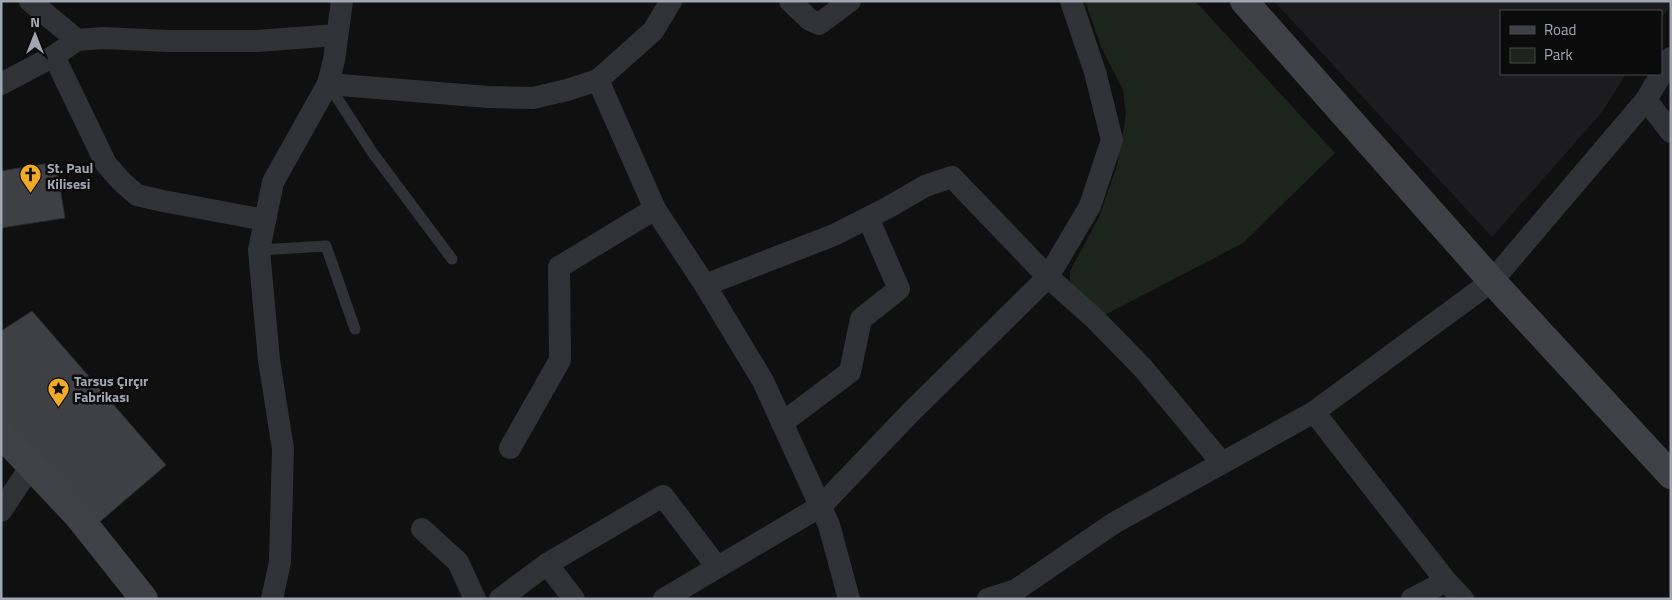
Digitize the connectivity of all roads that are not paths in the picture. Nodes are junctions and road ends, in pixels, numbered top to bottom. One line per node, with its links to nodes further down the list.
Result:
1 (30, 1): 9 (street)
2 (342, 1): 8 (street)
3 (671, 1): 14 (street)
4 (790, 1): 5 (street)
5 (850, 1)
6 (1071, 1): 24 (street)
7 (1244, 1): 25 (street)
8 (338, 35): 9 (street); 16 (street)
9 (77, 40): 10 (street)
10 (54, 56): 15 (street); 21 (street)
11 (1671, 58): 12 (street)
12 (1662, 73)
13 (1661, 75): 17 (street)
14 (598, 80): 16 (street); 19 (street)
15 (1, 84)
16 (328, 84): 21 (street); 23 (lane)
17 (1646, 100): 18 (street); 25 (street)
18 (1671, 132)
19 (655, 209): 26 (street); 31 (street)
20 (868, 218): 24 (street); 26 (street); 29 (street)
21 (265, 220): 22 (street)
22 (259, 250): 27 (lane); 42 (street)
23 (452, 258)
24 (1048, 277): 32 (street); 35 (street)
25 (1492, 281): 28 (street); 34 (street)
26 (706, 286): 29 (street)
27 (355, 328)
28 (1314, 412): 32 (street); 40 (street)
29 (782, 423): 35 (street)
30 (1, 434): 33 (street)
31 (510, 448)
32 (1222, 463): 48 (street)
33 (31, 466): 36 (street); 41 (street)
34 (1671, 475)
35 (821, 506): 39 (street); 47 (street)
36 (1, 511)
37 (422, 529): 43 (street)
38 (547, 564): 39 (street); 44 (street); 45 (street)
39 (717, 567): 46 (street)
40 (1446, 581): 49 (street); 50 (street)
41 (144, 599)
42 (272, 599)
43 (476, 599)
44 (500, 599)
45 (574, 599)
46 (664, 599)
47 (849, 599)
48 (988, 599)
49 (1412, 599)
50 (1462, 599)

